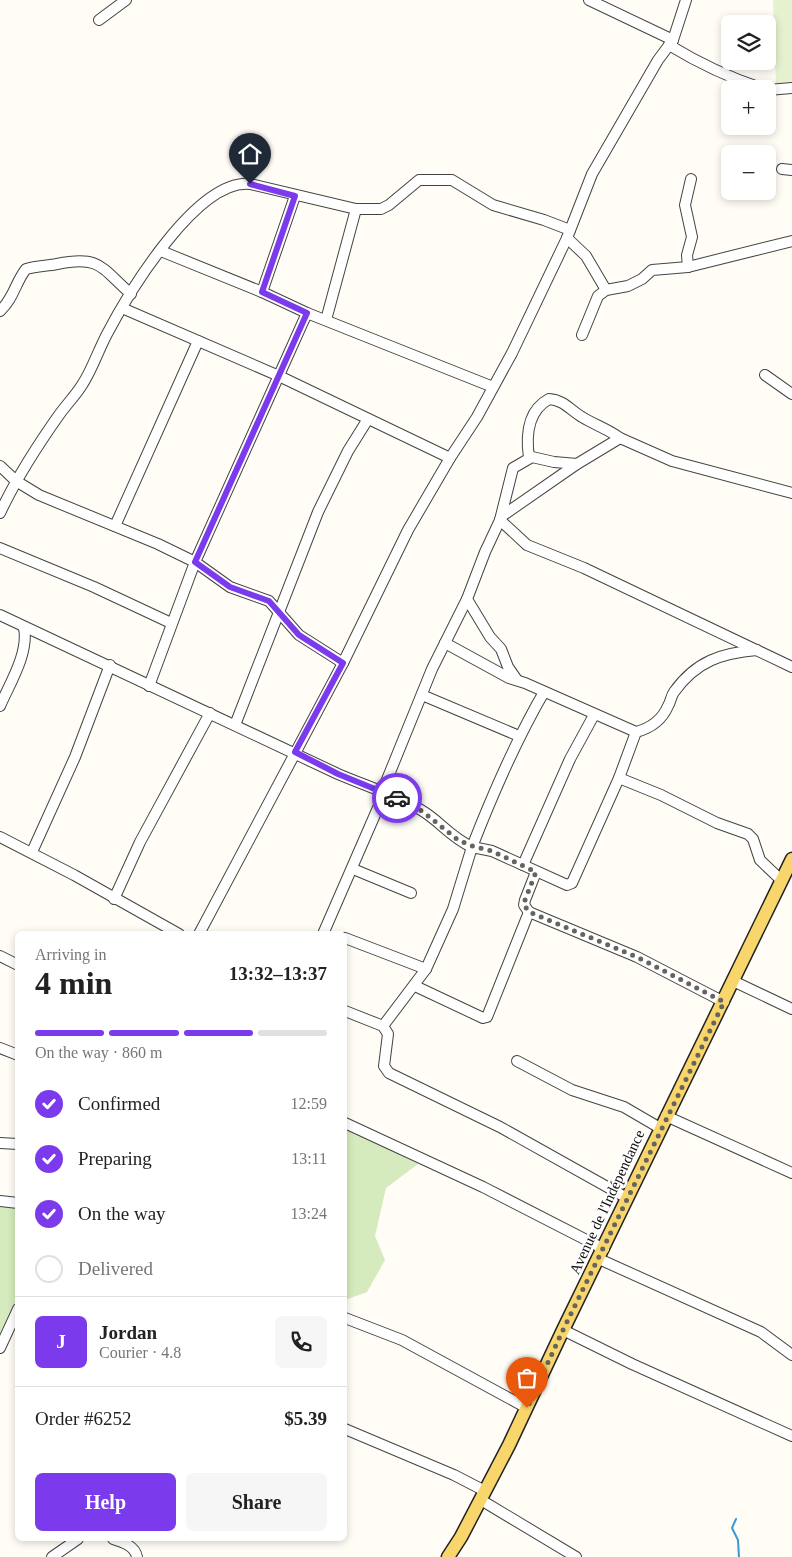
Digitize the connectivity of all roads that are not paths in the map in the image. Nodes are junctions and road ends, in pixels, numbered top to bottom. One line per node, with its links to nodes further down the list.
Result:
1 (126, 0): 4 (street)
2 (589, 0): 5 (street)
3 (686, 0): 5 (street)
4 (99, 20)
5 (671, 43): 6 (street); 12 (street)
6 (737, 80)
7 (792, 88): 8 (street)
8 (776, 89)
9 (691, 179): 15 (street)
10 (295, 196): 11 (street); 14 (street); 17 (street)
11 (356, 209): 12 (street); 22 (street)
12 (568, 234): 16 (street); 27 (street)
13 (792, 241): 15 (street)
14 (161, 251): 17 (street); 18 (street)
15 (688, 267): 16 (street)
16 (606, 290): 23 (street)
17 (262, 292): 21 (street)
18 (131, 294): 19 (street); 20 (street)
19 (122, 308): 24 (street); 35 (street)
20 (0, 311)
21 (307, 313): 22 (street); 26 (street)
22 (326, 320): 27 (street)
23 (582, 335)
24 (198, 341): 26 (street); 41 (street)
25 (765, 375): 28 (street)
26 (279, 376): 29 (street); 43 (street)
27 (493, 387): 31 (street)
28 (792, 394)
29 (368, 419): 31 (street); 45 (street)
30 (620, 438): 32 (street); 33 (street); 36 (street)
31 (450, 458): 51 (street)
32 (528, 458): 33 (street); 37 (street)
33 (577, 464): 38 (street)
34 (0, 466): 35 (street)
35 (16, 481): 39 (street); 41 (street)
36 (792, 492)
37 (505, 502): 38 (street); 40 (street)
38 (517, 506): 40 (street)
39 (0, 513)
40 (501, 518): 44 (street); 50 (street)
41 (115, 526): 43 (street)
42 (0, 548): 47 (street)
43 (195, 562): 45 (street); 47 (street)
44 (467, 599): 49 (street); 54 (street)
45 (278, 612): 51 (street); 61 (street)
46 (0, 615): 48 (street)
47 (171, 623): 55 (street)
48 (24, 628): 52 (street); 58 (street)
49 (445, 643): 54 (street); 57 (street)
50 (757, 650): 53 (street); 62 (street)
51 (343, 663): 64 (street)
52 (110, 666): 55 (street); 69 (street)
53 (792, 667)
54 (517, 680): 56 (street)
55 (150, 686): 59 (street)
56 (544, 692): 60 (street); 63 (street)
57 (422, 695): 63 (street); 66 (street)
58 (0, 706)
59 (210, 713): 61 (street); 76 (street)
60 (594, 715): 62 (street); 71 (street)
61 (235, 725): 64 (street)
62 (636, 732): 65 (street)
63 (519, 736): 68 (street)
64 (295, 752): 66 (street); 79 (street)
65 (619, 778): 73 (street); 74 (street)
66 (384, 794): 68 (street); 72 (street)
67 (0, 837): 69 (street)
68 (472, 846): 71 (street); 84 (street)
69 (32, 852): 76 (street)
70 (792, 859): 74 (main road, Avenue de l'Indépendance)
71 (523, 865): 73 (street)
72 (353, 869): 75 (street); 80 (street)
73 (536, 872): 77 (street)
74 (782, 880): 85 (main road, Avenue de l'Indépendance)
75 (411, 893)
76 (114, 899): 78 (street)
77 (529, 912): 86 (street); 87 (street)
78 (173, 931)
79 (201, 931)
80 (328, 931)
81 (347, 939): 84 (street)
82 (0, 956): 83 (street)
83 (15, 964)
84 (426, 969): 86 (street)
85 (733, 982): 87 (main road, Avenue de l'Indépendance); 88 (street)
86 (415, 986): 90 (street)
87 (724, 1002): 94 (main road, Avenue de l'Indépendance)
88 (792, 1009)
89 (347, 1012): 90 (street)
90 (383, 1026): 100 (street)
91 (0, 1048): 92 (street)
92 (15, 1054)
93 (517, 1061): 96 (street)
94 (666, 1116): 96 (main road, Avenue de l'Indépendance); 99 (street)
95 (347, 1124): 103 (street)
96 (660, 1128): 100 (main road, Avenue de l'Indépendance)
97 (0, 1143): 98 (street)
98 (15, 1144)
99 (792, 1172)
100 (627, 1198): 103 (main road, Avenue de l'Indépendance)
101 (0, 1201): 102 (street)
102 (15, 1203)
103 (602, 1254): 106 (main road, Avenue de l'Indépendance); 108 (street)
104 (15, 1316): 107 (street)
105 (347, 1319): 109 (street)
106 (563, 1330): 109 (main road, Avenue de l'Indépendance); 111 (street)
107 (0, 1348)
108 (792, 1355)
109 (527, 1408): 112 (main road, Avenue de l'Indépendance)
110 (347, 1429): 112 (street)
111 (792, 1436)
112 (483, 1495): 117 (main road, Avenue de l'Indépendance); 118 (street)
113 (75, 1541): 115 (street)
114 (119, 1541): 116 (street)
115 (52, 1557)
116 (137, 1557)
117 (448, 1557)
118 (576, 1557)

